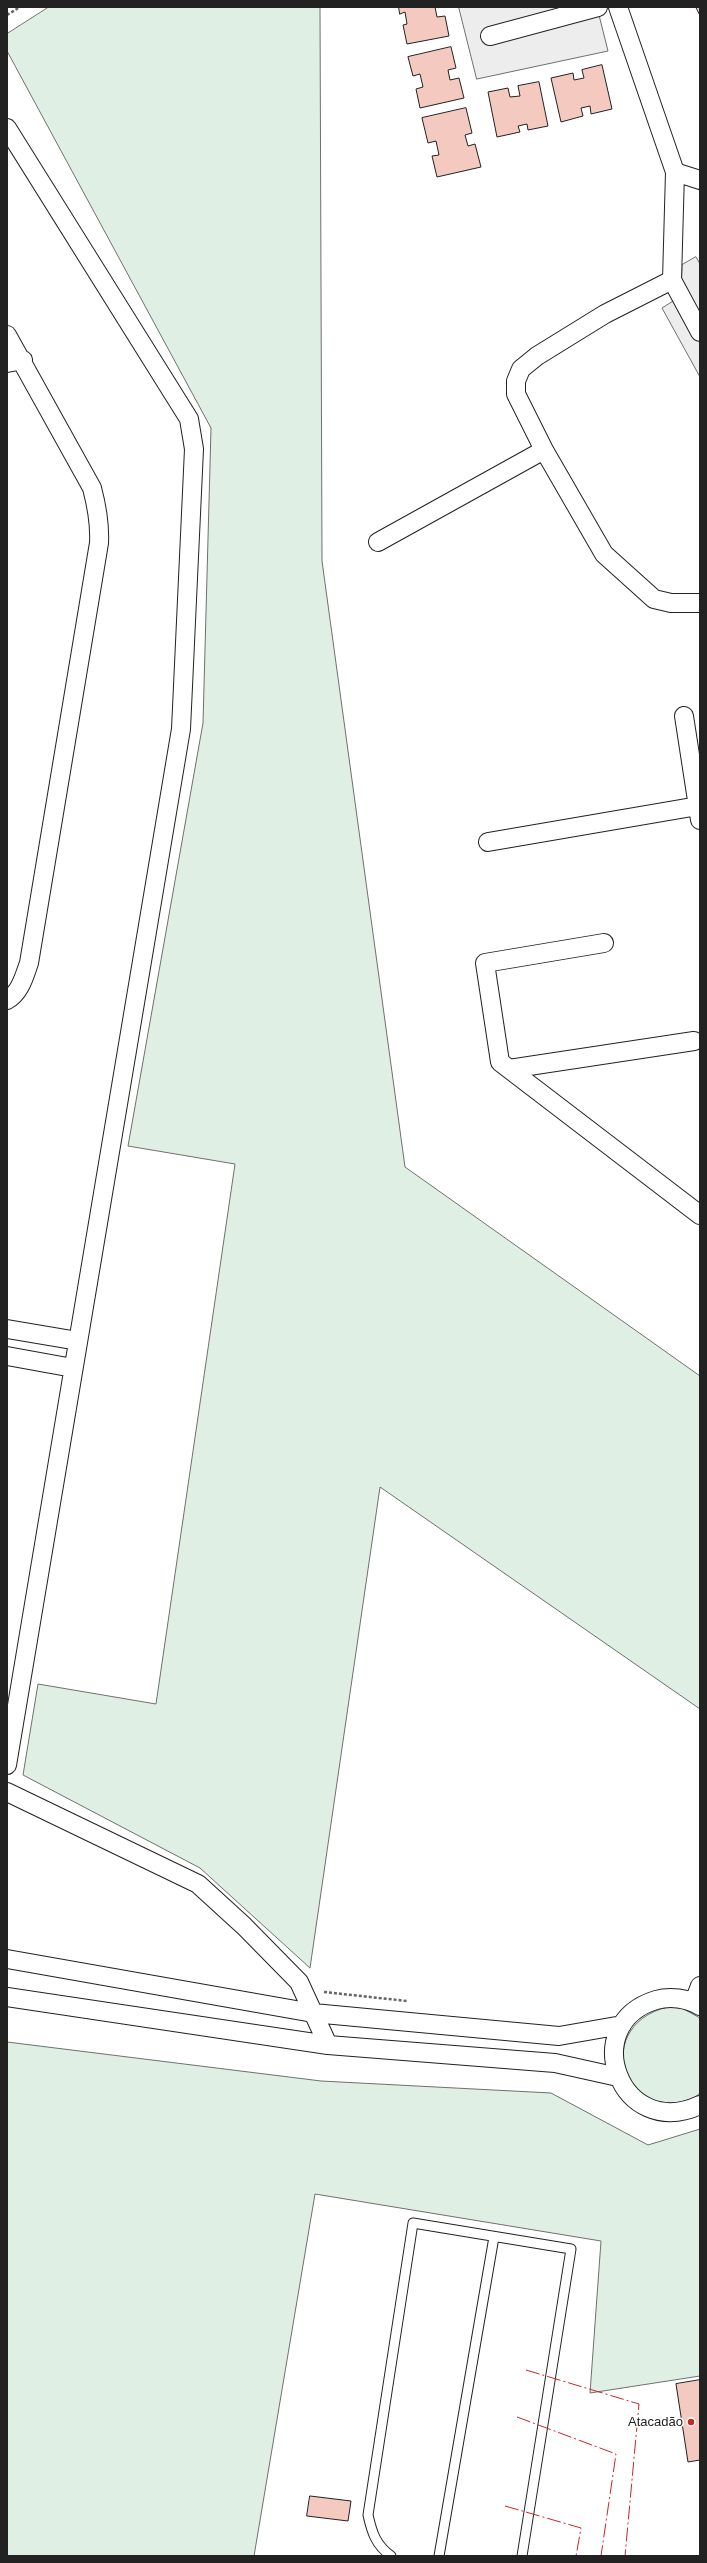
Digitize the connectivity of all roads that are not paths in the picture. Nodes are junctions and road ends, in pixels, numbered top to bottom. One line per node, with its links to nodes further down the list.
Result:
1 (598, 7): 3 (street)
2 (618, 7): 5 (street)
3 (490, 36)
4 (7, 128): 23 (street)
5 (675, 172): 6 (street); 7 (street)
6 (700, 180)
7 (672, 280): 8 (street); 11 (street)
8 (700, 332)
9 (7, 335): 10 (street)
10 (15, 361): 18 (street)
11 (544, 450): 12 (street); 13 (street)
12 (378, 542)
13 (700, 603)
14 (684, 716): 15 (street)
15 (699, 813): 16 (street)
16 (488, 842)
17 (604, 943): 20 (street)
18 (7, 1000)
19 (694, 1041): 20 (street)
20 (509, 1069): 21 (street)
21 (700, 1215)
22 (7, 1329): 23 (street)
23 (78, 1341): 25 (street)
24 (7, 1356): 25 (street)
25 (74, 1368): 26 (street)
26 (14, 1672): 27 (street)
27 (12, 1698): 28 (street)
28 (7, 1765)
29 (7, 1792): 33 (street)
30 (7, 1959): 33 (street)
31 (7, 1998): 35 (street)
32 (698, 1998): 34 (street)
33 (313, 2013): 34 (street); 35 (street)
34 (622, 2025): 36 (street)
35 (328, 2045): 36 (street)
36 (618, 2077): 37 (street)
37 (700, 2104)
38 (494, 2237): 39 (lane); 40 (lane); 41 (lane)
39 (522, 2554)
40 (391, 2556)
41 (439, 2556)

